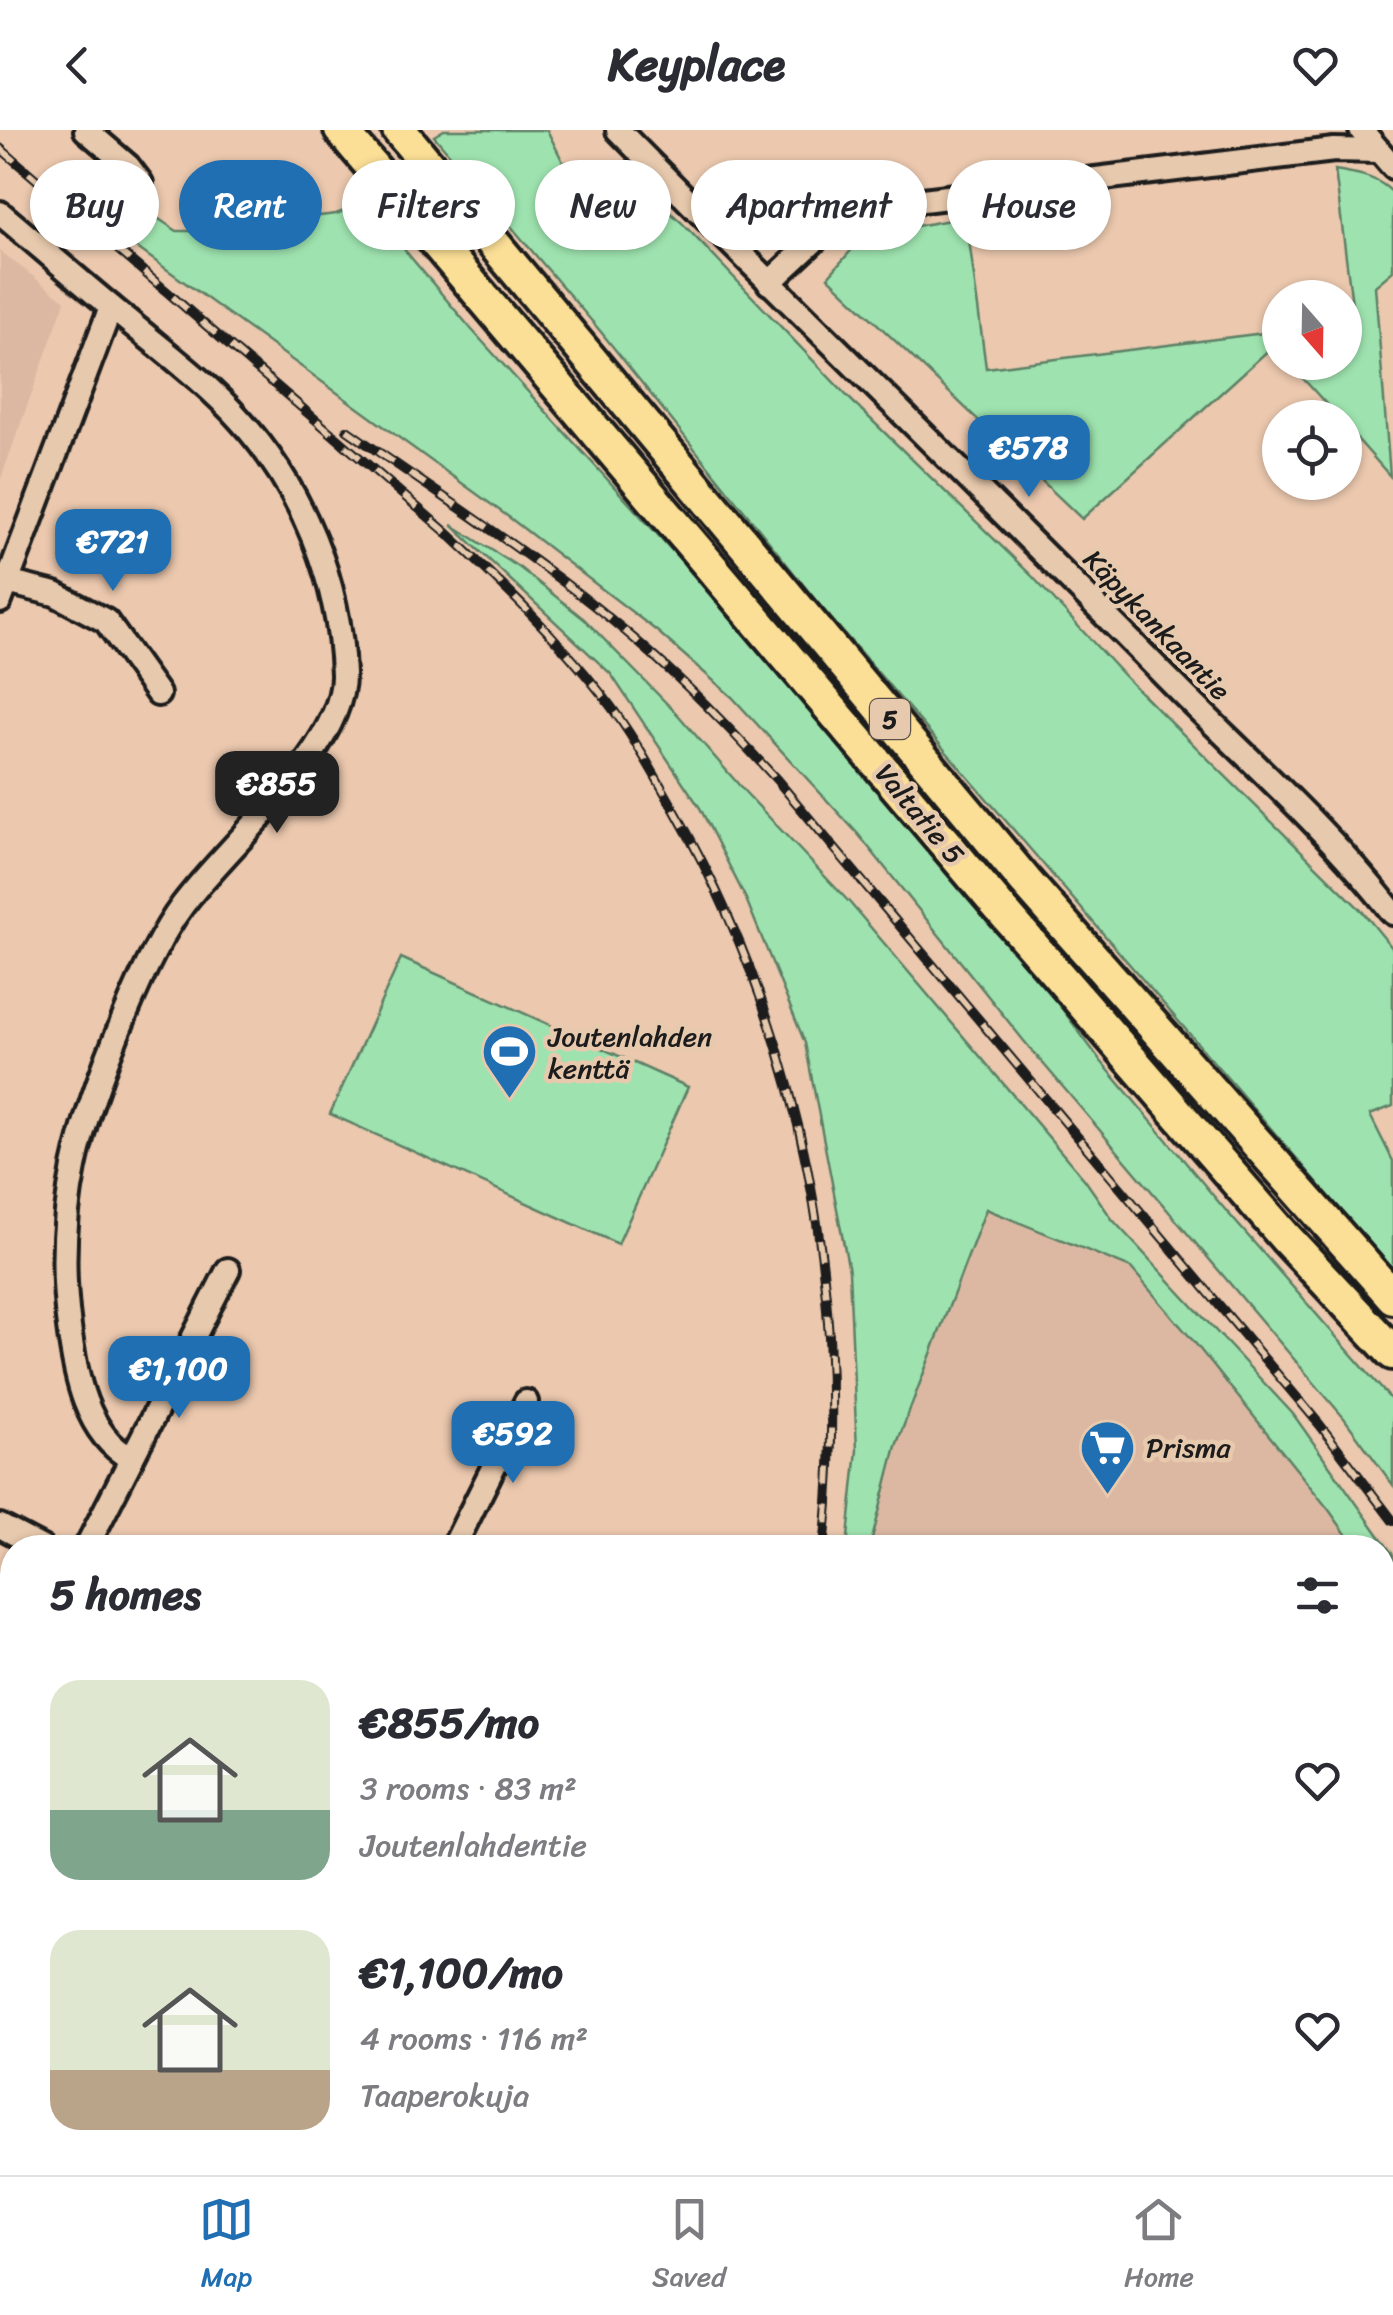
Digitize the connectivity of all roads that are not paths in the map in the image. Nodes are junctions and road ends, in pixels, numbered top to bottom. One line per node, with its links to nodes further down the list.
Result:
1 (86, 130): 7 (street)
2 (341, 130): 16 (highway, Valtatie 5 / 5)
3 (399, 130): 15 (highway, Valtatie 5 / 5)
4 (618, 130): 9 (street, Käpykankaantie)
5 (1361, 130): 6 (street)
6 (1386, 159): 9 (street)
7 (121, 160)
8 (0, 212): 10 (street)
9 (769, 283): 13 (street, Käpykankaantie)
10 (111, 307): 11 (street); 18 (street)
11 (4, 591): 12 (street)
12 (158, 694)
13 (1393, 912)
14 (228, 1270): 18 (street)
15 (1393, 1297)
16 (1388, 1351)
17 (526, 1402): 20 (street)
18 (130, 1458): 19 (street)
19 (92, 1535)
20 (460, 1535)

